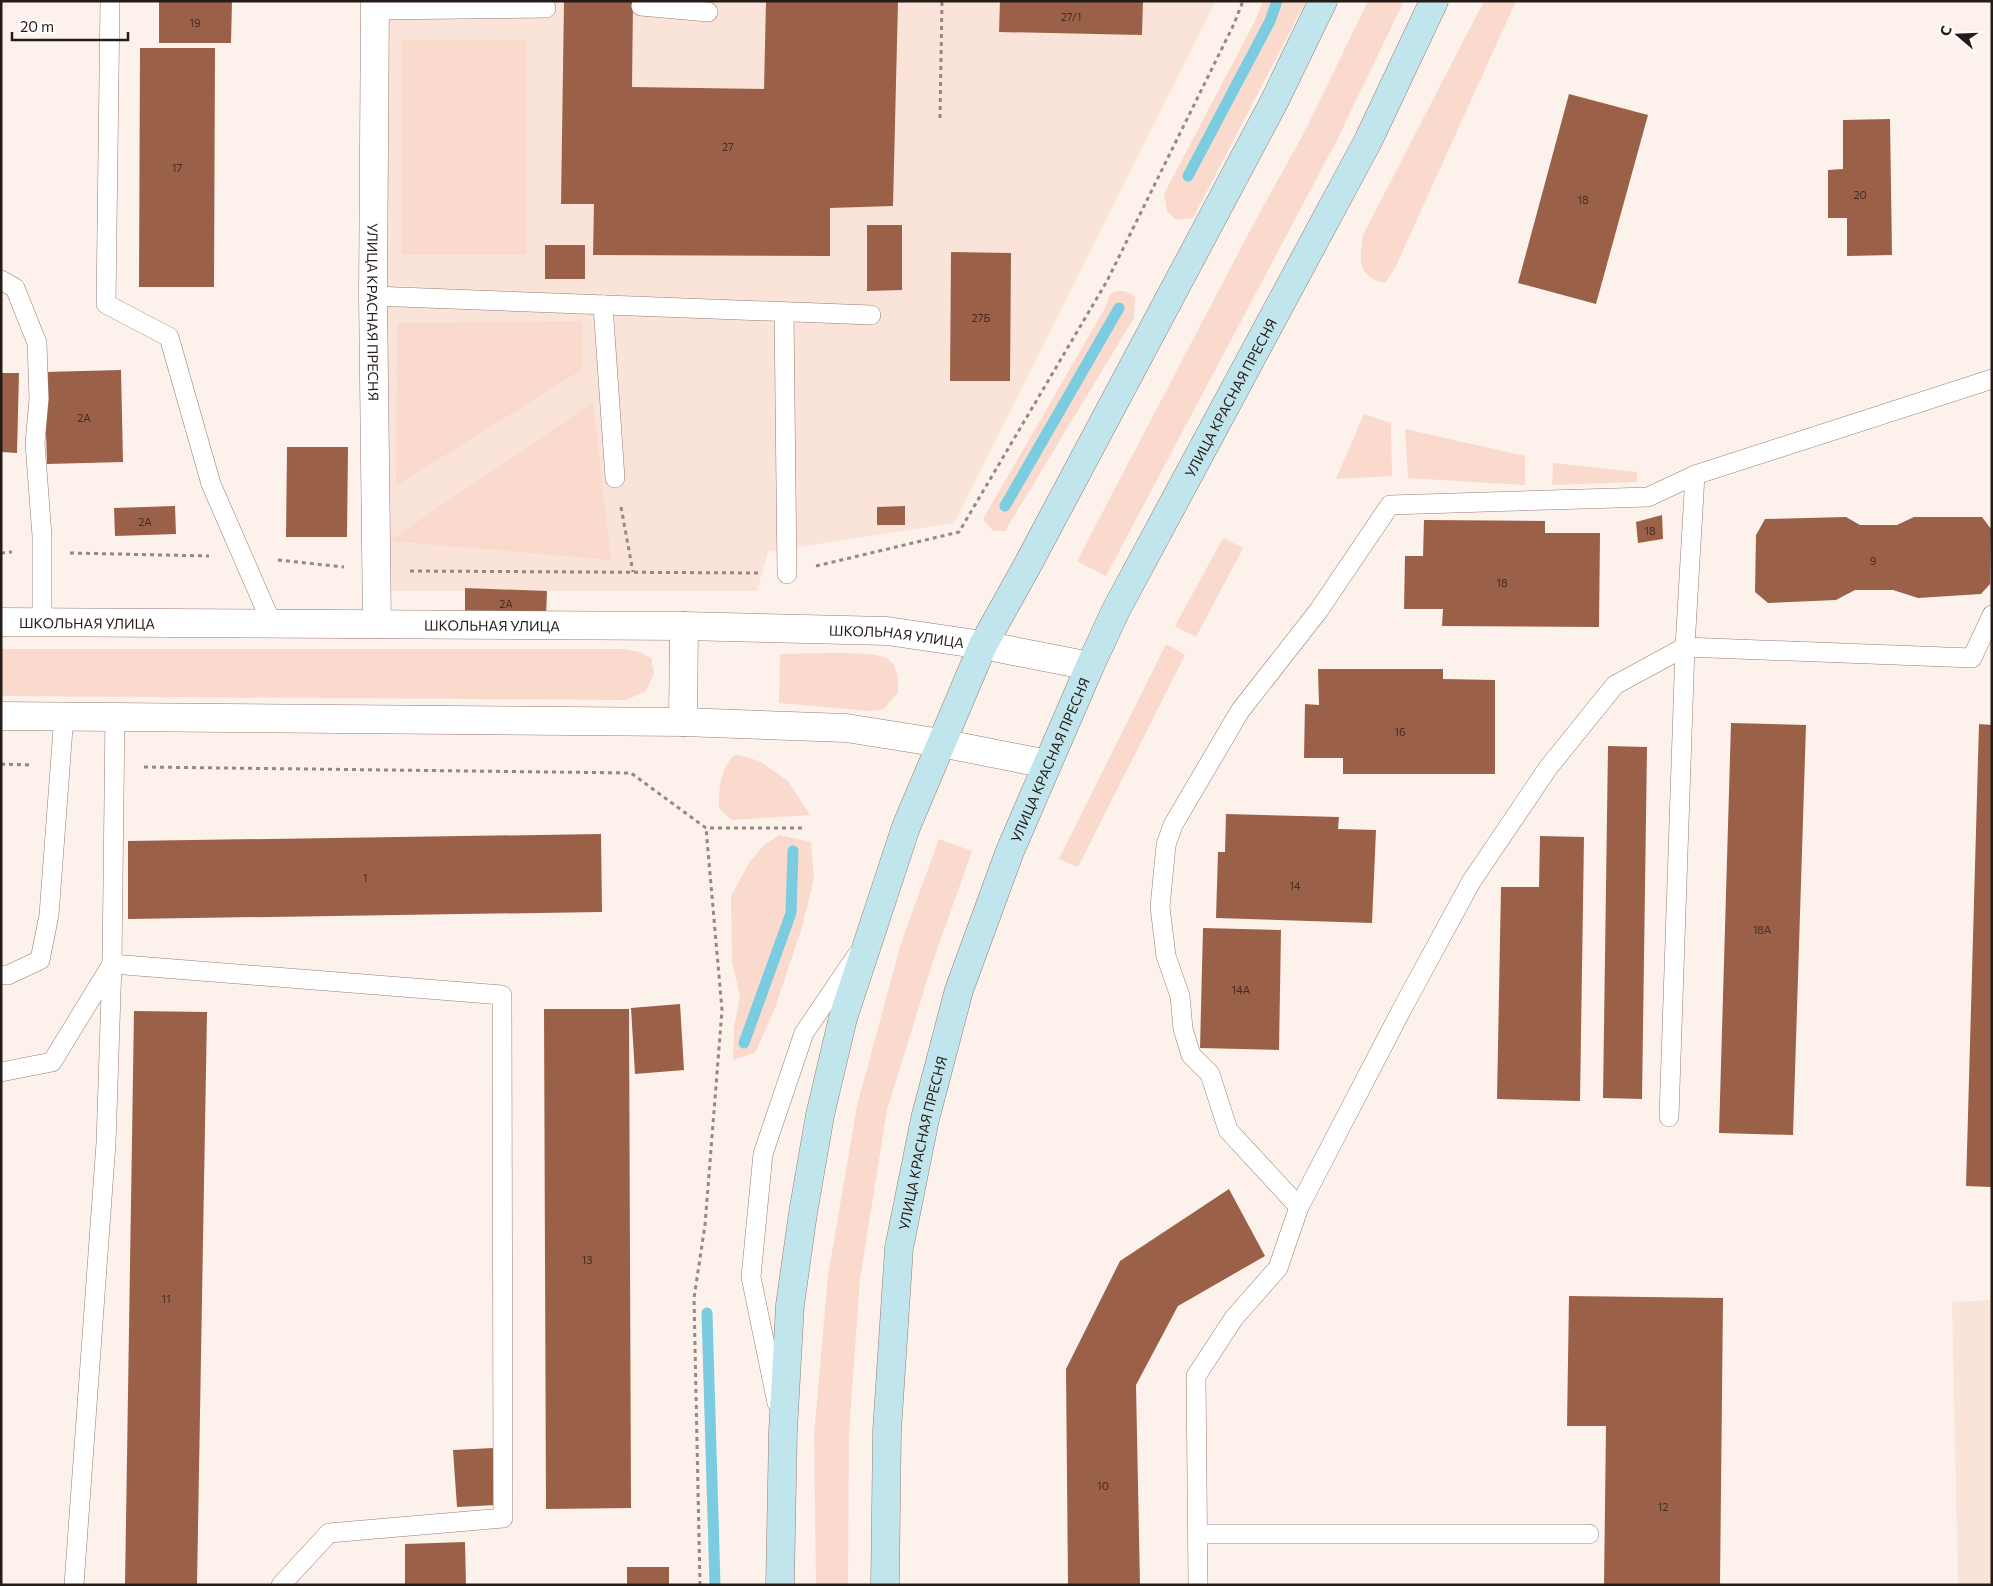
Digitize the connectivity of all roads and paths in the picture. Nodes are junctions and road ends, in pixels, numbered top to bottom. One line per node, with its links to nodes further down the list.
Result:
1 (110, 1): 24 (lane)
2 (942, 1): 10 (path)
3 (1243, 1): 20 (path)
4 (1323, 1): 27 (street)
5 (1434, 1): 29 (street, УЛИЦА КРАСНАЯ ПРЕСНЯ)
6 (374, 6): 8 (lane); 12 (street, УЛИЦА КРАСНАЯ ПРЕСНЯ)
7 (641, 6): 9 (lane)
8 (546, 8)
9 (708, 12)
10 (940, 118)
11 (1, 280): 23 (lane)
12 (373, 296): 13 (lane); 25 (street, УЛИЦА КРАСНАЯ ПРЕСНЯ)
13 (603, 305): 14 (lane); 18 (lane)
14 (784, 312): 15 (lane); 20 (lane)
15 (871, 315)
16 (1992, 379): 17 (lane)
17 (1696, 475): 28 (lane); 46 (lane)
18 (615, 478): 19 (path)
19 (633, 572)
20 (787, 574)
21 (1992, 615): 28 (lane)
22 (1, 622): 23 (street, ШКОЛЬНАЯ УЛИЦА)
23 (42, 622): 24 (street, ШКОЛЬНАЯ УЛИЦА)
24 (272, 624): 25 (street, ШКОЛЬНАЯ УЛИЦА)
25 (377, 624): 26 (street, ШКОЛЬНАЯ УЛИЦА)
26 (684, 626): 27 (street, ШКОЛЬНАЯ УЛИЦА); 33 (street)
27 (983, 644): 29 (street, ШКОЛЬНАЯ УЛИЦА); 34 (street)
28 (1685, 646): 45 (lane); 46 (lane)
29 (1090, 666): 36 (street, УЛИЦА КРАСНАЯ ПРЕСНЯ)
30 (64, 715): 31 (street); 32 (street); 37 (lane)
31 (1, 716)
32 (115, 716): 33 (street); 38 (lane)
33 (684, 722): 34 (street)
34 (941, 742): 36 (street); 41 (street)
35 (1, 764): 37 (path)
36 (1047, 764): 54 (street, УЛИЦА КРАСНАЯ ПРЕСНЯ)
37 (60, 766): 43 (lane)
38 (115, 766): 39 (path); 42 (lane)
39 (706, 828): 40 (path); 52 (path)
40 (806, 828)
41 (872, 933): 47 (street); 47 (lane)
42 (112, 964): 44 (lane); 50 (lane); 51 (lane)
43 (1, 975)
44 (1, 1072)
45 (1669, 1118)
46 (1299, 1207): 48 (lane)
47 (783, 1431): 53 (street)
48 (1198, 1534): 49 (lane); 55 (lane)
49 (1588, 1534)
50 (74, 1585)
51 (281, 1585)
52 (700, 1585)
53 (780, 1585)
54 (885, 1585)
55 (1198, 1585)

